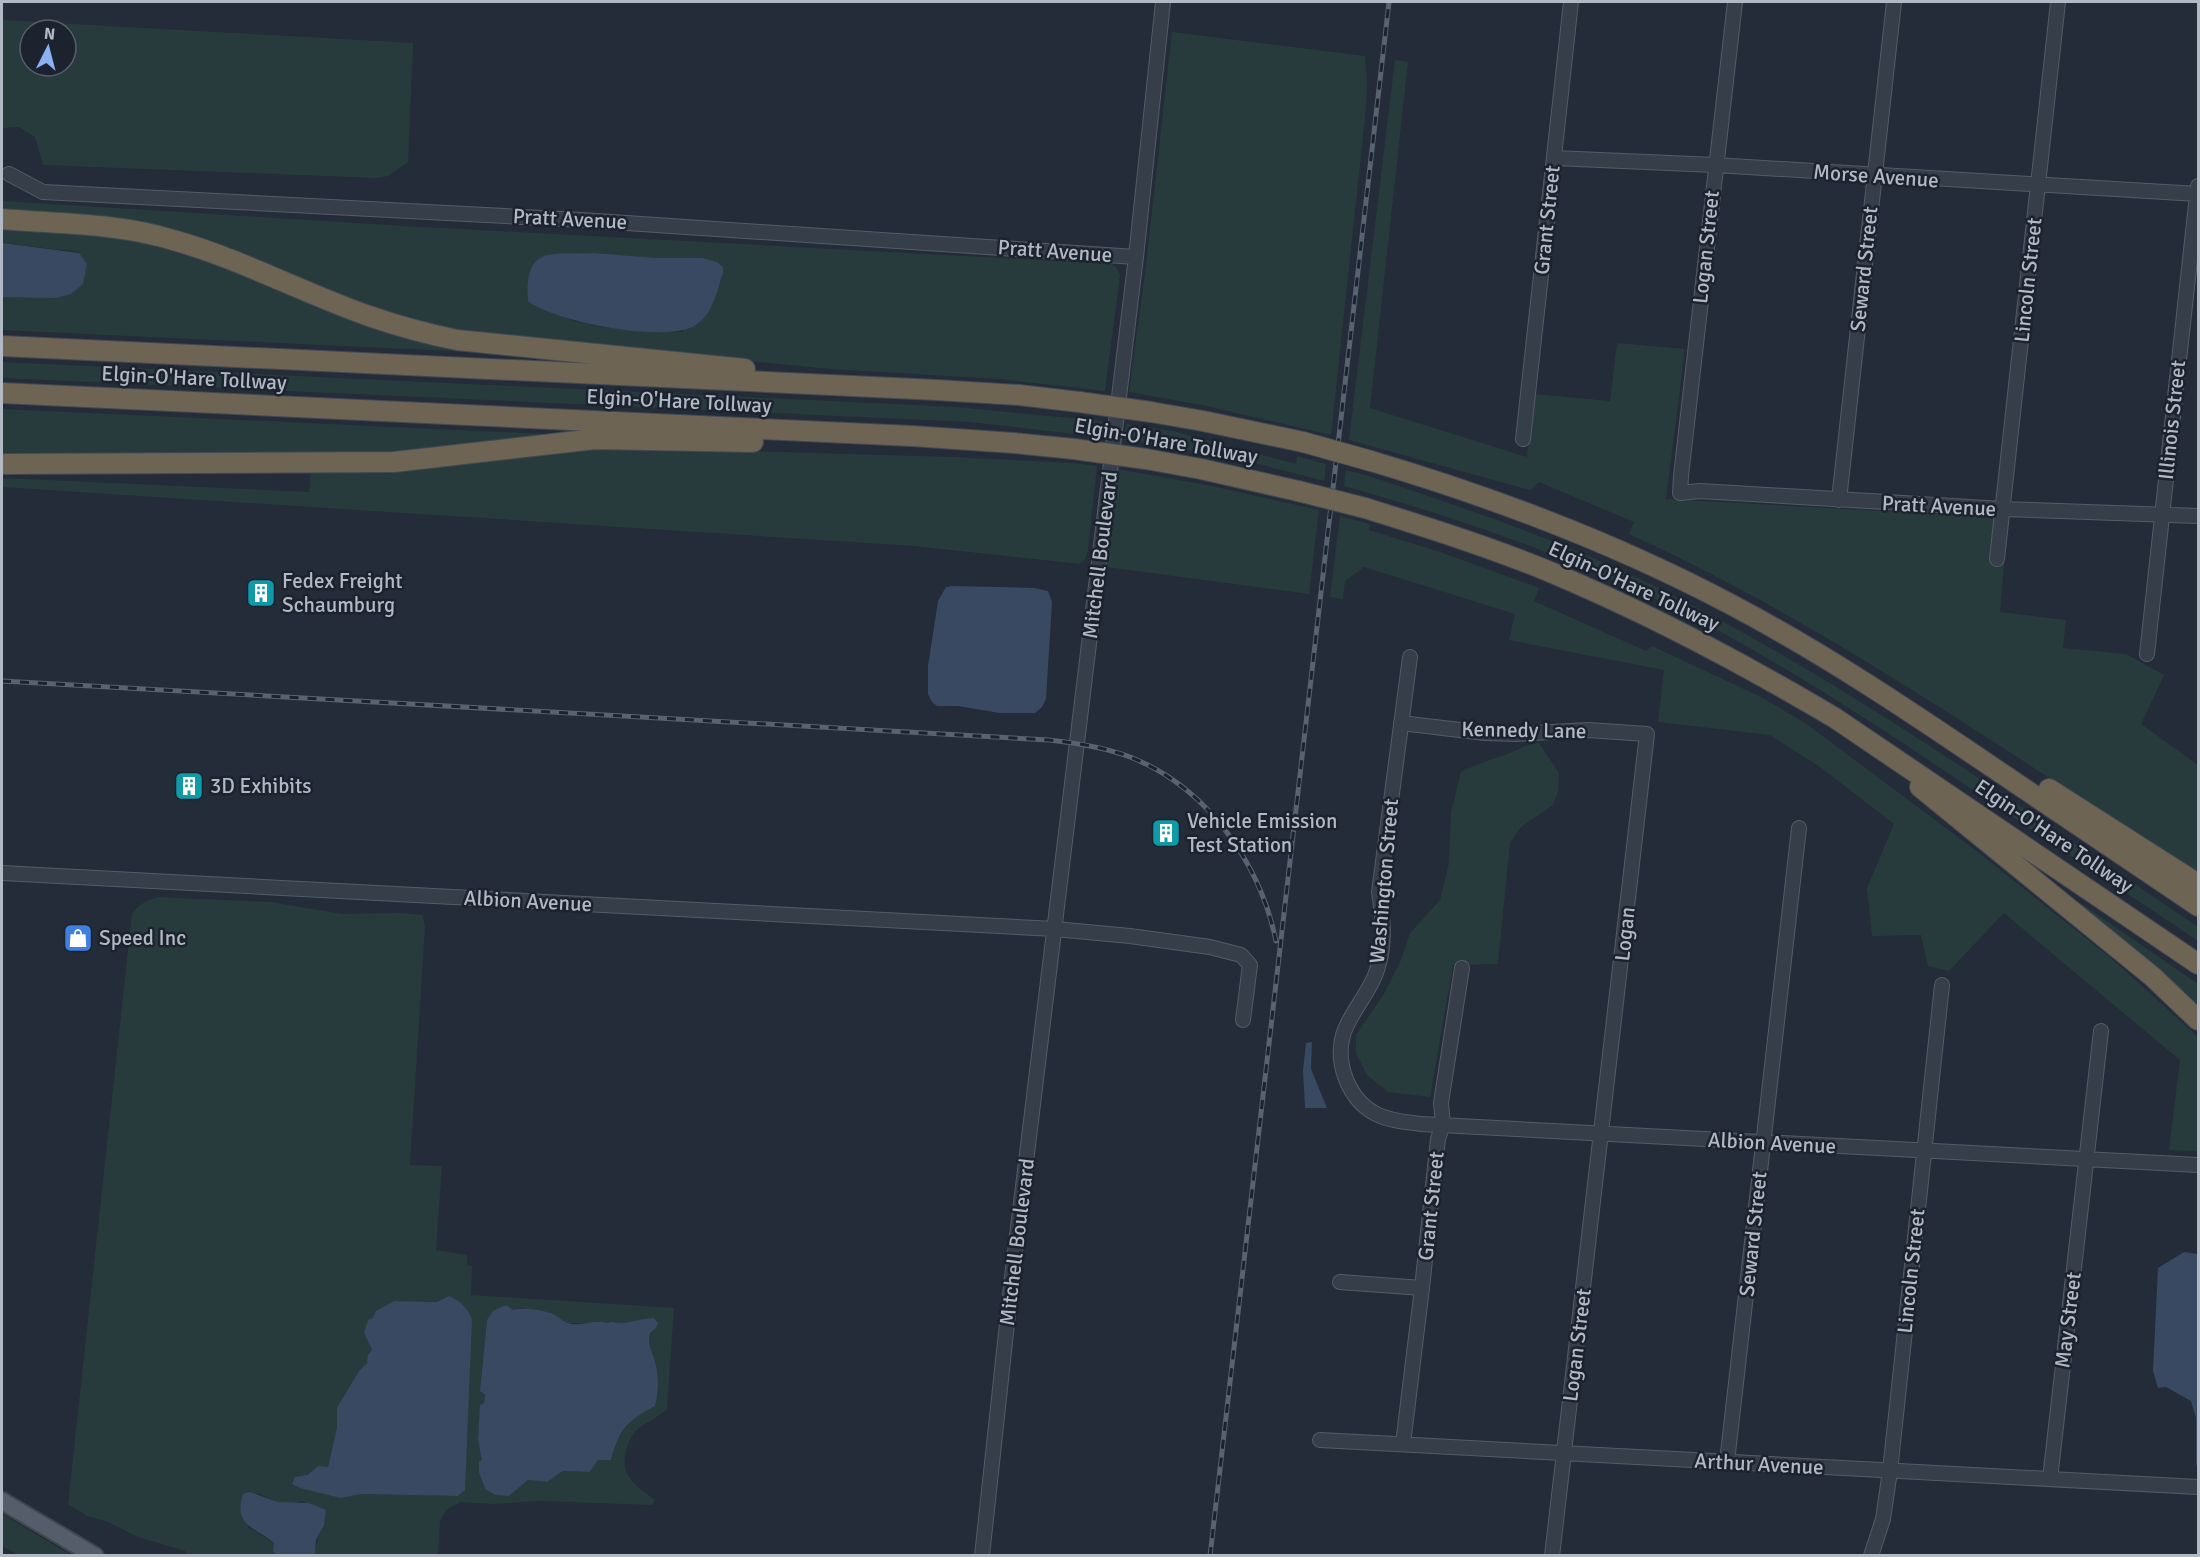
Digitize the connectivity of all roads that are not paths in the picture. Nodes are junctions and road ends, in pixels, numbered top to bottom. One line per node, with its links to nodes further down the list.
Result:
1 (1163, 2): 13 (street, Mitchell Boulevard)
2 (1571, 2): 6 (street, Grant Street)
3 (1735, 2): 7 (street, Logan Street)
4 (1893, 2): 9 (street, Seward Street)
5 (2058, 2): 10 (street, Lincoln Street)
6 (1554, 158): 7 (street, Morse Avenue); 18 (street, Grant Street)
7 (1715, 165): 9 (street, Morse Avenue); 20 (street, Logan Street)
8 (9, 174): 13 (street, Pratt Avenue)
9 (1874, 176): 10 (street, Morse Avenue); 21 (street, Seward Street)
10 (2038, 186): 11 (street, Morse Avenue); 22 (street, Lincoln Street)
11 (2198, 190): 23 (street, Illinois Street)
12 (2, 219): 15 (highway)
13 (1136, 257): 36 (street, Mitchell Boulevard)
14 (2, 346): 15 (highway, Elgin-O'Hare Tollway)
15 (869, 387): 31 (highway, Elgin-O'Hare Tollway, bridge)
16 (2, 393): 17 (highway, Elgin-O'Hare Tollway)
17 (912, 436): 19 (highway); 30 (highway, Elgin-O'Hare Tollway, bridge)
18 (1523, 439)
19 (2, 464)
20 (1680, 493): 21 (street, Pratt Avenue)
21 (1839, 500): 22 (street, Pratt Avenue)
22 (2003, 509): 23 (street, Pratt Avenue); 25 (street, Lincoln Street)
23 (2162, 515): 24 (street, Pratt Avenue); 26 (street, Illinois Street)
24 (2199, 516)
25 (1997, 559)
26 (2147, 654)
27 (1410, 657): 28 (street, Washington Street)
28 (1401, 723): 29 (street, Kennedy Lane); 43 (street, Washington Street)
29 (1647, 734): 45 (street, Logan)
30 (1872, 743): 37 (highway, Elgin-O'Hare Tollway); 41 (highway)
31 (1999, 772): 34 (highway); 35 (highway, Elgin-O'Hare Tollway)
32 (1799, 828): 46 (street, Seward Street)
33 (2, 873): 36 (street, Albion Avenue)
34 (2199, 884)
35 (2199, 906)
36 (1055, 929): 40 (street); 61 (street, Mitchell Boulevard)
37 (2199, 964)
38 (1462, 968): 44 (street, Grant Street)
39 (1942, 985): 47 (street, Lincoln Street)
40 (1243, 1020)
41 (2199, 1020)
42 (2101, 1031): 48 (street)
43 (1354, 1095): 44 (street, Albion Avenue)
44 (1443, 1124): 45 (street, Albion Avenue); 51 (street, Grant Street)
45 (1602, 1135): 46 (street, Albion Avenue); 54 (street, Logan Street)
46 (1764, 1142): 47 (street, Albion Avenue); 55 (street, Seward Street)
47 (1924, 1151): 48 (street, Albion Avenue); 56 (street, Lincoln Street)
48 (2087, 1160): 49 (street, Albion Avenue); 57 (street, May Street)
49 (2199, 1165)
50 (1340, 1282): 51 (street)
51 (1422, 1288): 53 (street, Grant Street)
52 (1320, 1440): 53 (street, Arthur Avenue)
53 (1403, 1444): 54 (street, Arthur Avenue)
54 (1564, 1453): 55 (street, Arthur Avenue); 62 (street, Logan Street)
55 (1727, 1462): 56 (street, Arthur Avenue)
56 (1890, 1471): 57 (street, Arthur Avenue); 63 (street, Lincoln Street)
57 (2050, 1479): 58 (street, Arthur Avenue)
58 (2199, 1487)
59 (2, 1500): 60 (main road)
60 (95, 1556)
61 (982, 1556)
62 (1552, 1556)
63 (1871, 1556)

